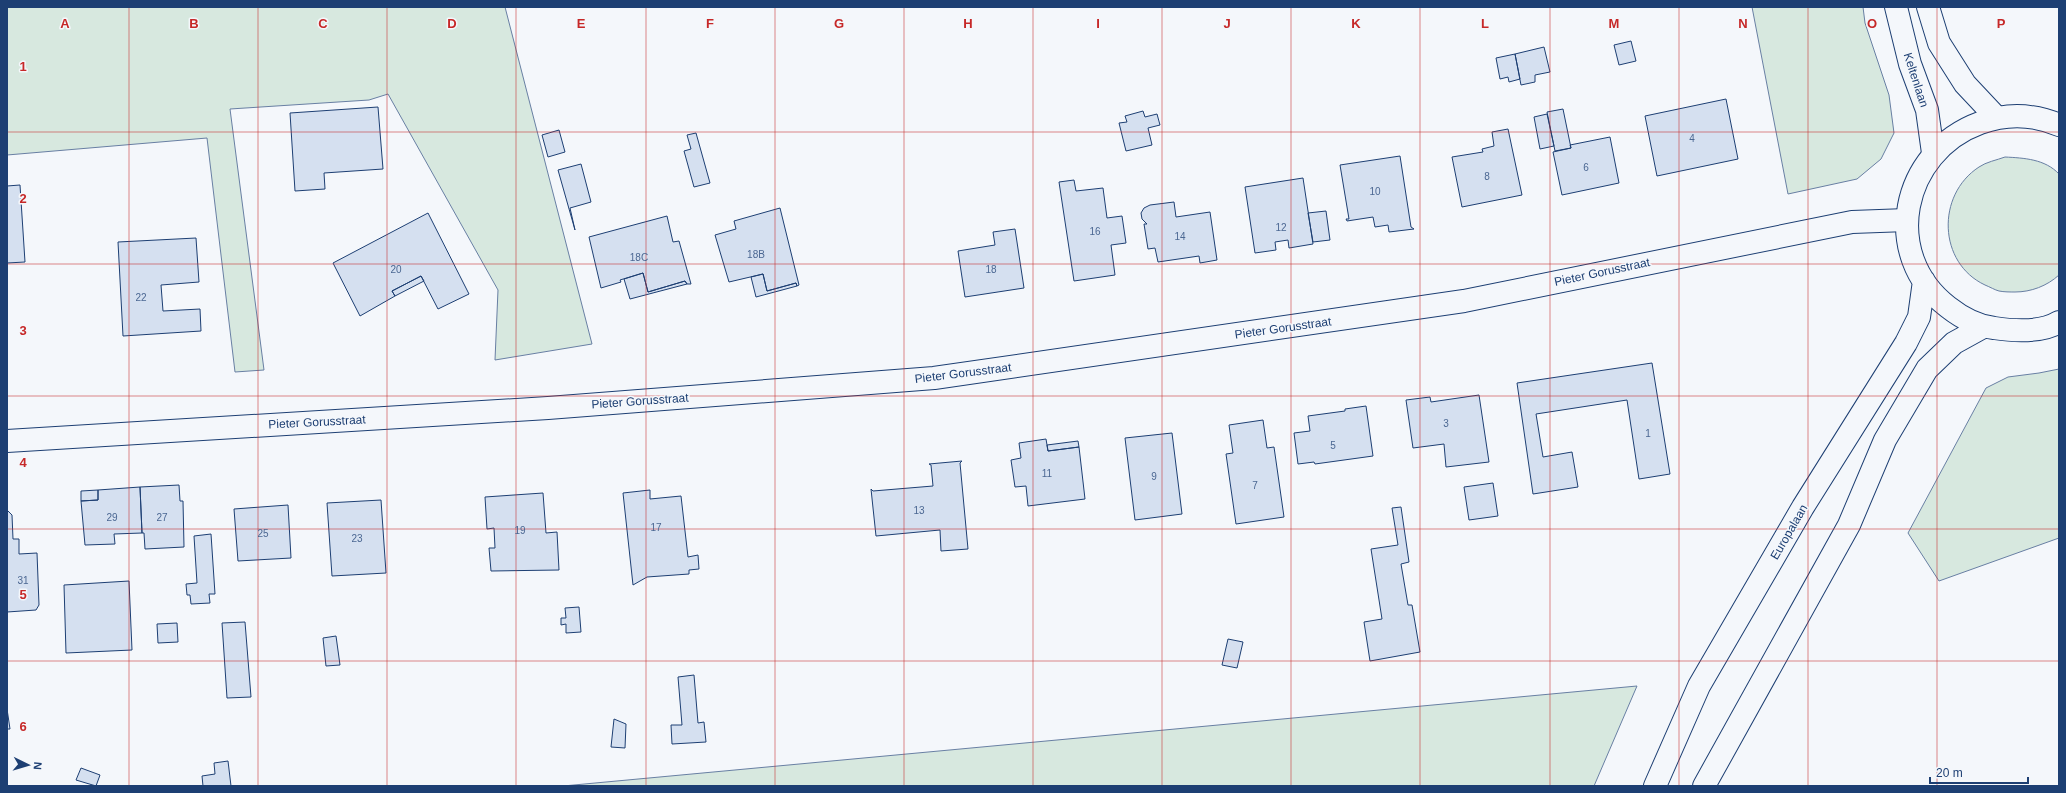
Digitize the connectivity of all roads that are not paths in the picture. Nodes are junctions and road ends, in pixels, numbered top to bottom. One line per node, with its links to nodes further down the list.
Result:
1 (1896, 7): 5 (street, Keltenlaan)
2 (1928, 7): 3 (street)
3 (1996, 117): 4 (street); 5 (street)
4 (2054, 117)
5 (1933, 153): 6 (street)
6 (1907, 220): 7 (street); 10 (street, Pieter Gorusstraat)
7 (1924, 281): 9 (street); 11 (street, Europalaan)
8 (2059, 322): 9 (street)
9 (1983, 327): 12 (street)
10 (7, 441)
11 (1654, 786)
12 (1704, 786)

